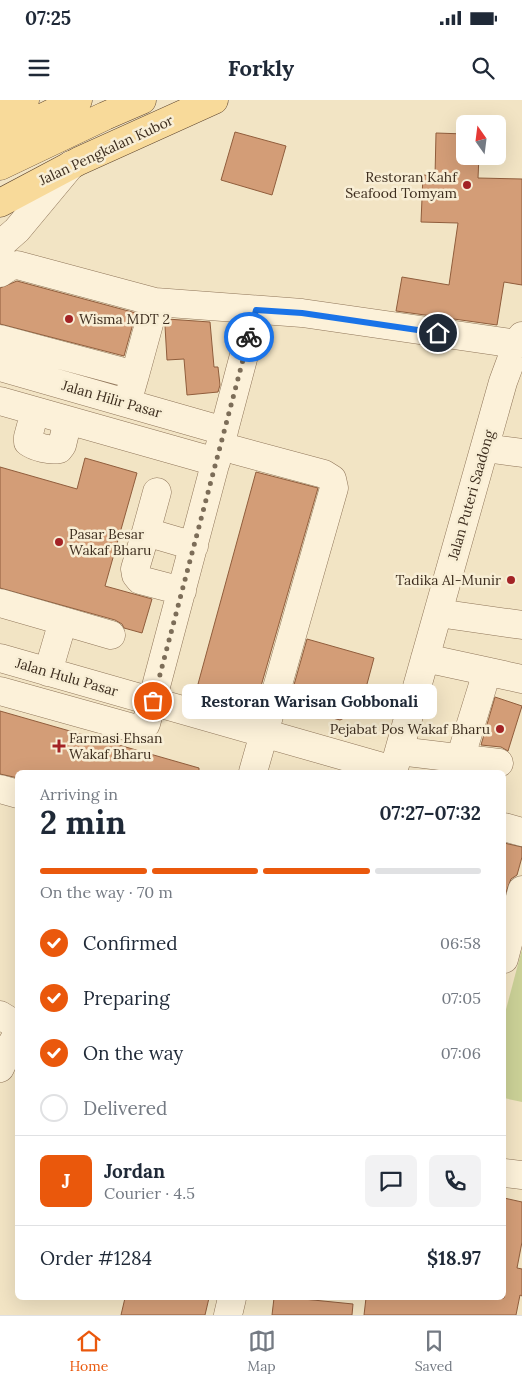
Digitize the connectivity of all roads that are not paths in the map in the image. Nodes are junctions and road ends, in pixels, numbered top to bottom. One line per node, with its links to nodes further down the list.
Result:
1 (78, 100): 5 (main road)
2 (142, 100): 5 (main road)
3 (211, 100): 7 (main road, Jalan Pengkalan Kubor)
4 (0, 115): 5 (main road)
5 (40, 120): 6 (main road); 8 (main road)
6 (0, 139)
7 (71, 165): 9 (main road, Jalan Pengkalan Kubor); 10 (street)
8 (0, 166)
9 (0, 203)
10 (0, 245)
11 (0, 273): 12 (street)
12 (155, 302): 13 (street); 17 (street)
13 (256, 310): 15 (street); 20 (street)
14 (0, 339): 17 (street)
15 (519, 340): 21 (street, Jalan Puteri Saadong)
16 (0, 367): 19 (street, Jalan Hilir Pasar)
17 (135, 374): 19 (street)
18 (0, 401): 20 (street)
19 (127, 403): 20 (street, Jalan Hilir Pasar)
20 (220, 446): 25 (street); 39 (street)
21 (484, 448): 22 (street); 28 (street, Jalan Puteri Saadong)
22 (522, 453)
23 (157, 492): 24 (street)
24 (146, 532): 25 (street); 26 (street)
25 (194, 546): 26 (street)
26 (182, 591): 38 (street)
27 (0, 603): 29 (street)
28 (438, 613): 30 (street); 33 (street, Jalan Puteri Saadong)
29 (63, 621): 31 (street); 34 (street)
30 (522, 625)
31 (110, 635)
32 (0, 658): 34 (street, Jalan Hulu Pasar)
33 (425, 658): 35 (street); 42 (street, Jalan Puteri Saadong)
34 (48, 672): 38 (street, Jalan Hulu Pasar)
35 (487, 672): 36 (street); 40 (street)
36 (522, 679)
37 (0, 691): 38 (street)
38 (153, 701): 39 (street, Jalan Hulu Pasar)
39 (264, 733): 42 (street, Jalan Hulu Pasar); 43 (street)
40 (460, 759): 41 (street, Jalan Hulu Pasar); 42 (street, Jalan Hulu Pasar)
41 (499, 763)
42 (395, 765)
43 (254, 770)
44 (0, 789): 45 (street)
45 (15, 793)
46 (506, 828): 47 (street)
47 (522, 832)
48 (522, 890): 49 (street)
49 (506, 951)
50 (0, 1016): 51 (street)
51 (11, 1044)
52 (506, 1173): 53 (street)
53 (522, 1174)
54 (232, 1300): 56 (street)
55 (252, 1300): 57 (street)
56 (228, 1315)
57 (248, 1315)

